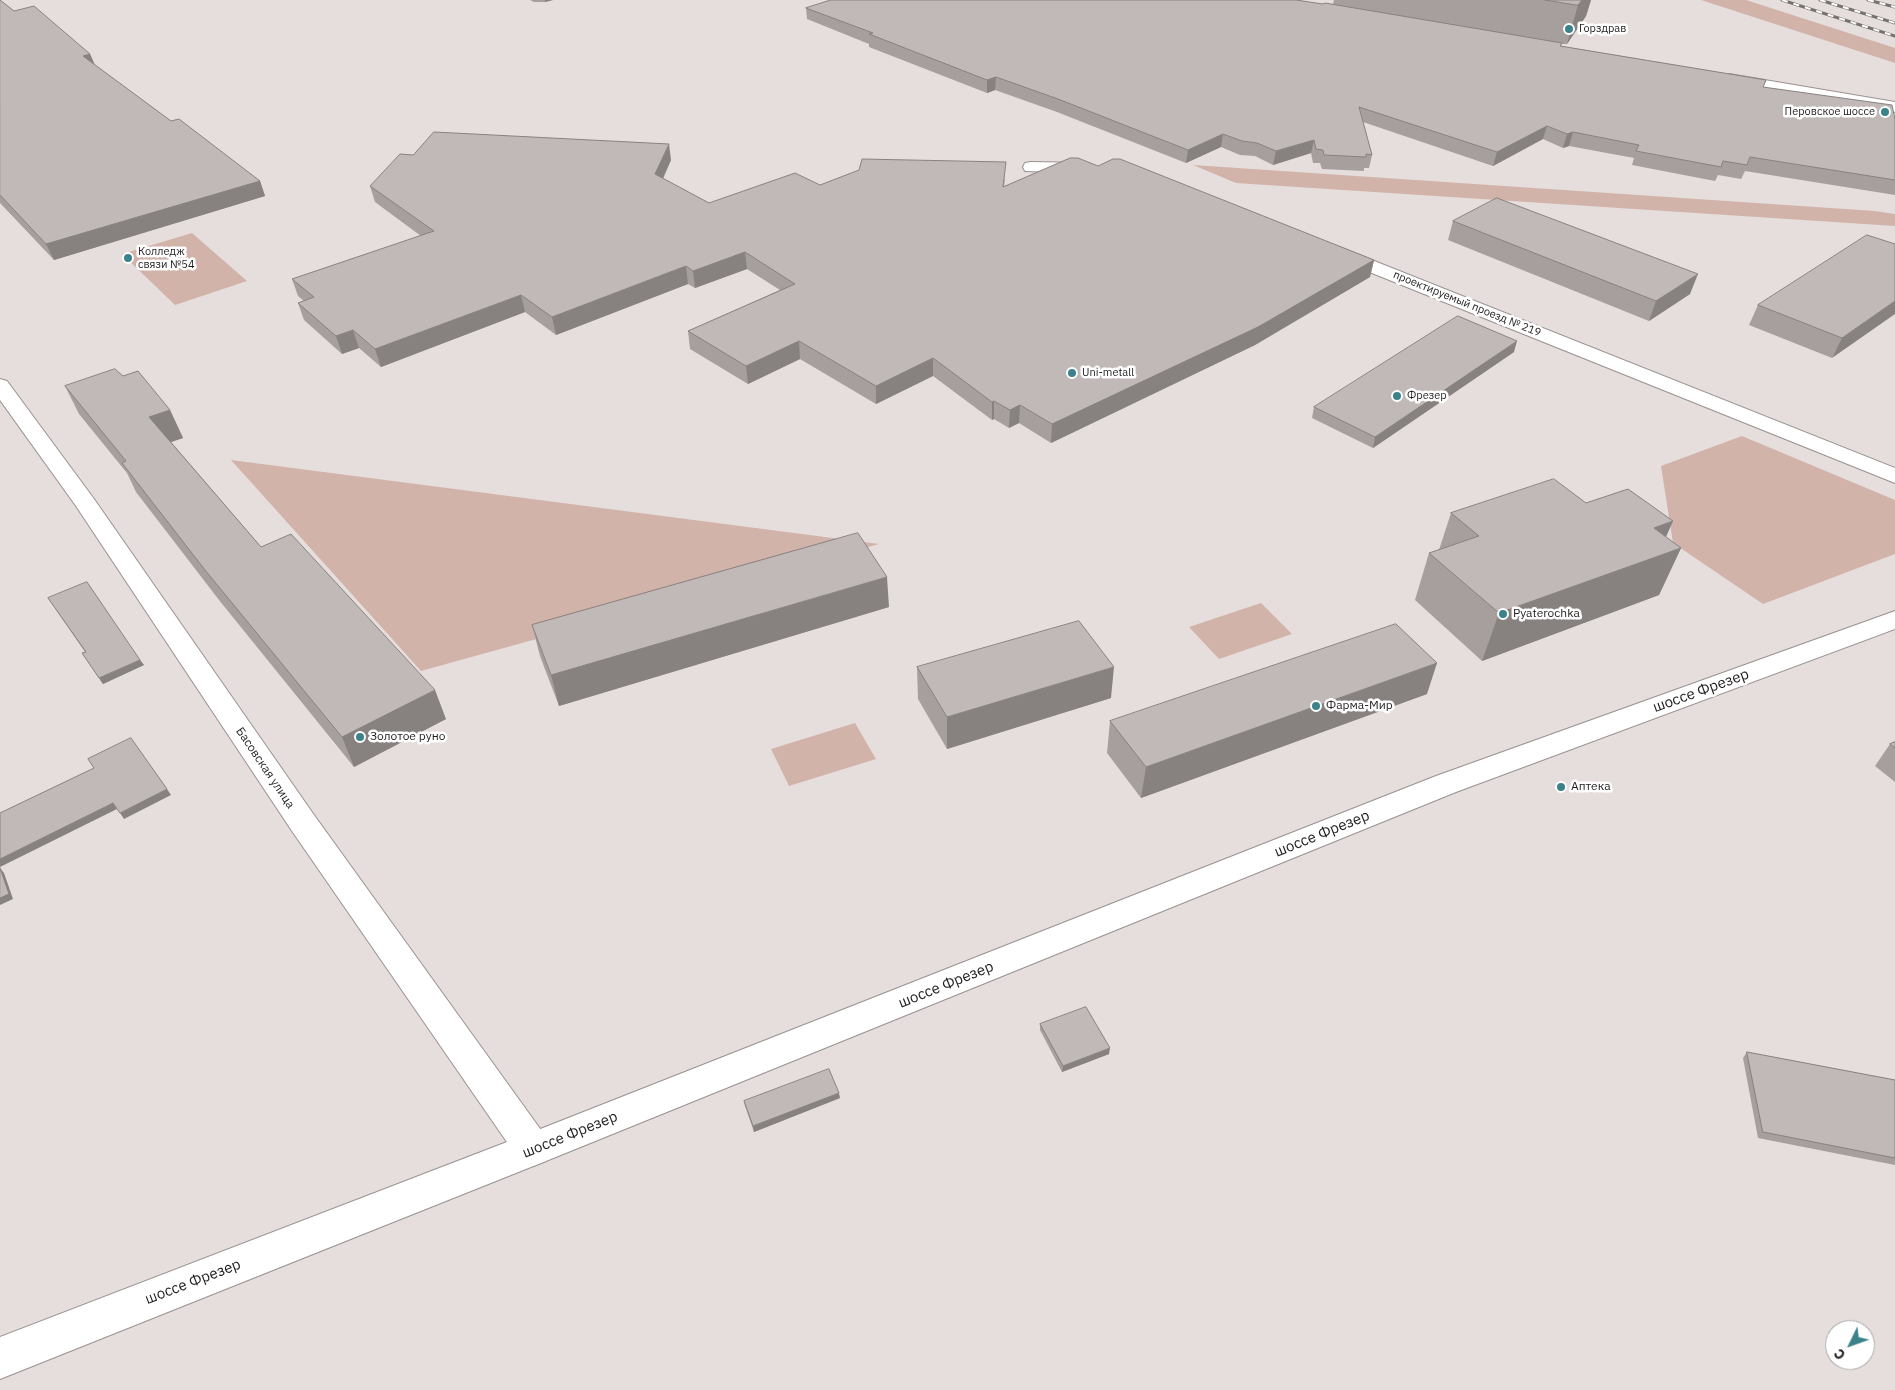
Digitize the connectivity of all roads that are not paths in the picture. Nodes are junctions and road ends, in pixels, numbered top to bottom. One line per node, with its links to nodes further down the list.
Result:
1 (1711, 75): 2 (street)
2 (1895, 107)
3 (1031, 168): 4 (street)
4 (1101, 169)
5 (1318, 244): 7 (street, проектируемый проезд № 219)
6 (0, 385): 9 (street, Басовская улица)
7 (1895, 476)
8 (1895, 620): 9 (street, шоссе Фрезер)
9 (533, 1150): 10 (street, шоссе Фрезер)
10 (0, 1358)

